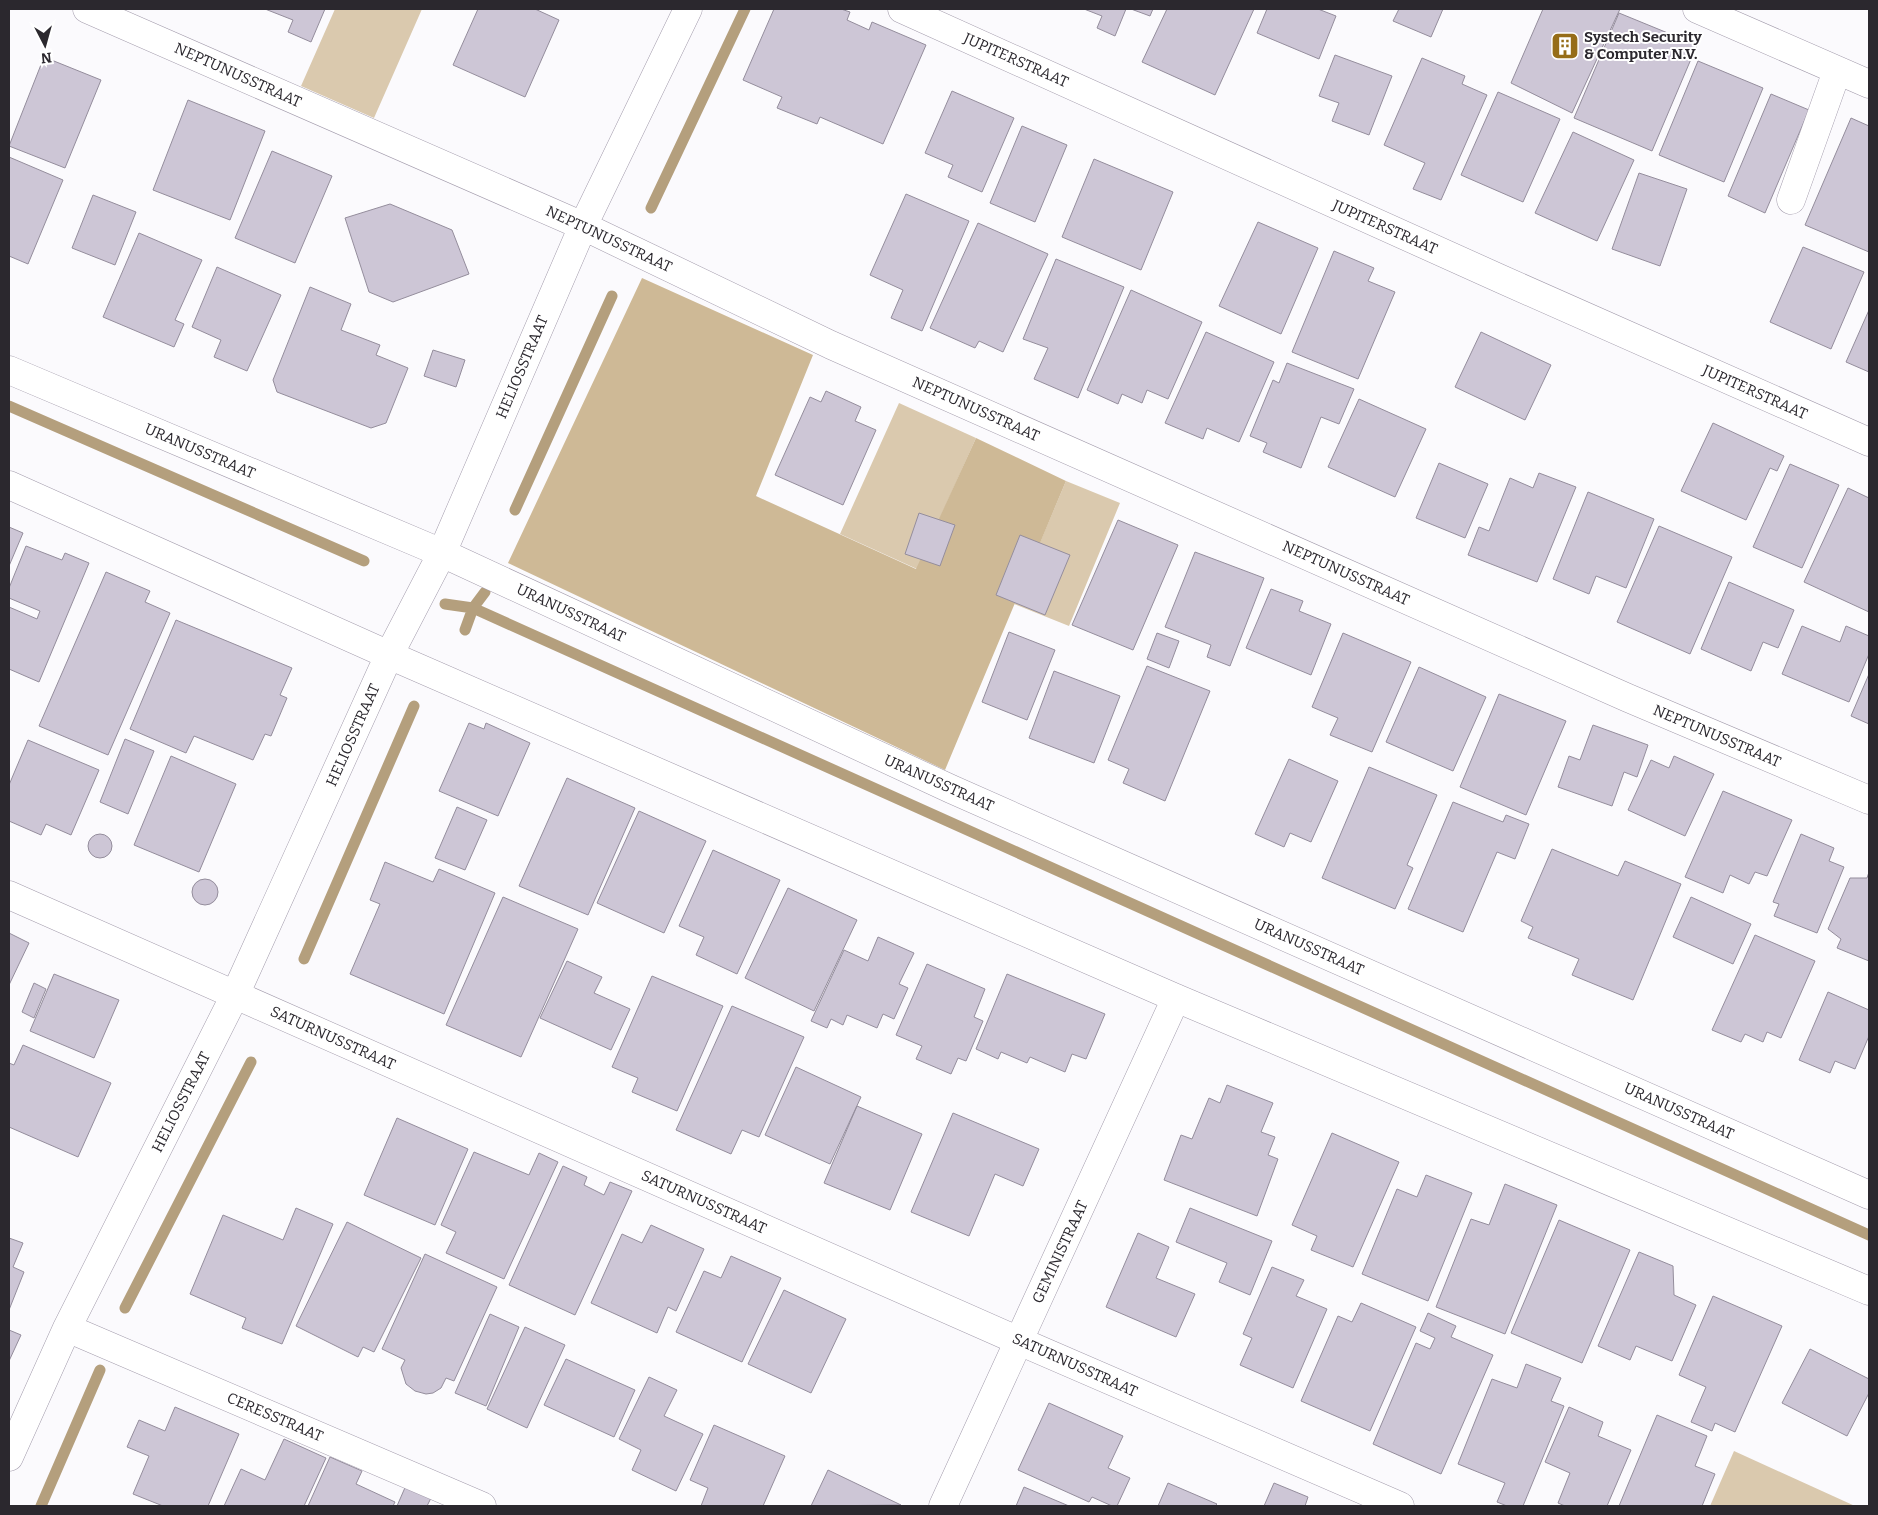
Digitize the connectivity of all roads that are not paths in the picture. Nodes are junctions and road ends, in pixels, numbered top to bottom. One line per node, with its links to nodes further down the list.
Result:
1 (87, 9): 8 (street, NEPTUNUSSTRAAT)
2 (688, 9): 8 (street, HELIOSSTRAAT)
3 (902, 9): 10 (street, JUPITERSTRAAT)
4 (1697, 9): 5 (street)
5 (1837, 71): 6 (street); 7 (street)
6 (1869, 84)
7 (1791, 200)
8 (582, 226): 12 (street, HELIOSSTRAAT); 14 (street, NEPTUNUSSTRAAT)
9 (9, 370): 12 (street, URANUSSTRAAT)
10 (1869, 442)
11 (9, 485): 13 (street)
12 (442, 553): 13 (street, HELIOSSTRAAT); 18 (street, URANUSSTRAAT)
13 (389, 655): 16 (street, HELIOSSTRAAT); 17 (street)
14 (1869, 800)
15 (9, 895): 16 (street, SATURNUSSTRAAT)
16 (235, 995): 20 (street, HELIOSSTRAAT); 21 (street, SATURNUSSTRAAT)
17 (1176, 998): 19 (street); 21 (street, GEMINISTRAAT)
18 (1869, 1195)
19 (1869, 1291)
20 (67, 1328): 22 (street, HELIOSSTRAAT); 23 (street, CERESSTRAAT)
21 (1019, 1341): 24 (street, GEMINISTRAAT); 25 (street, SATURNUSSTRAAT)
22 (9, 1457)
23 (482, 1506)
24 (943, 1506)
25 (1400, 1506)

